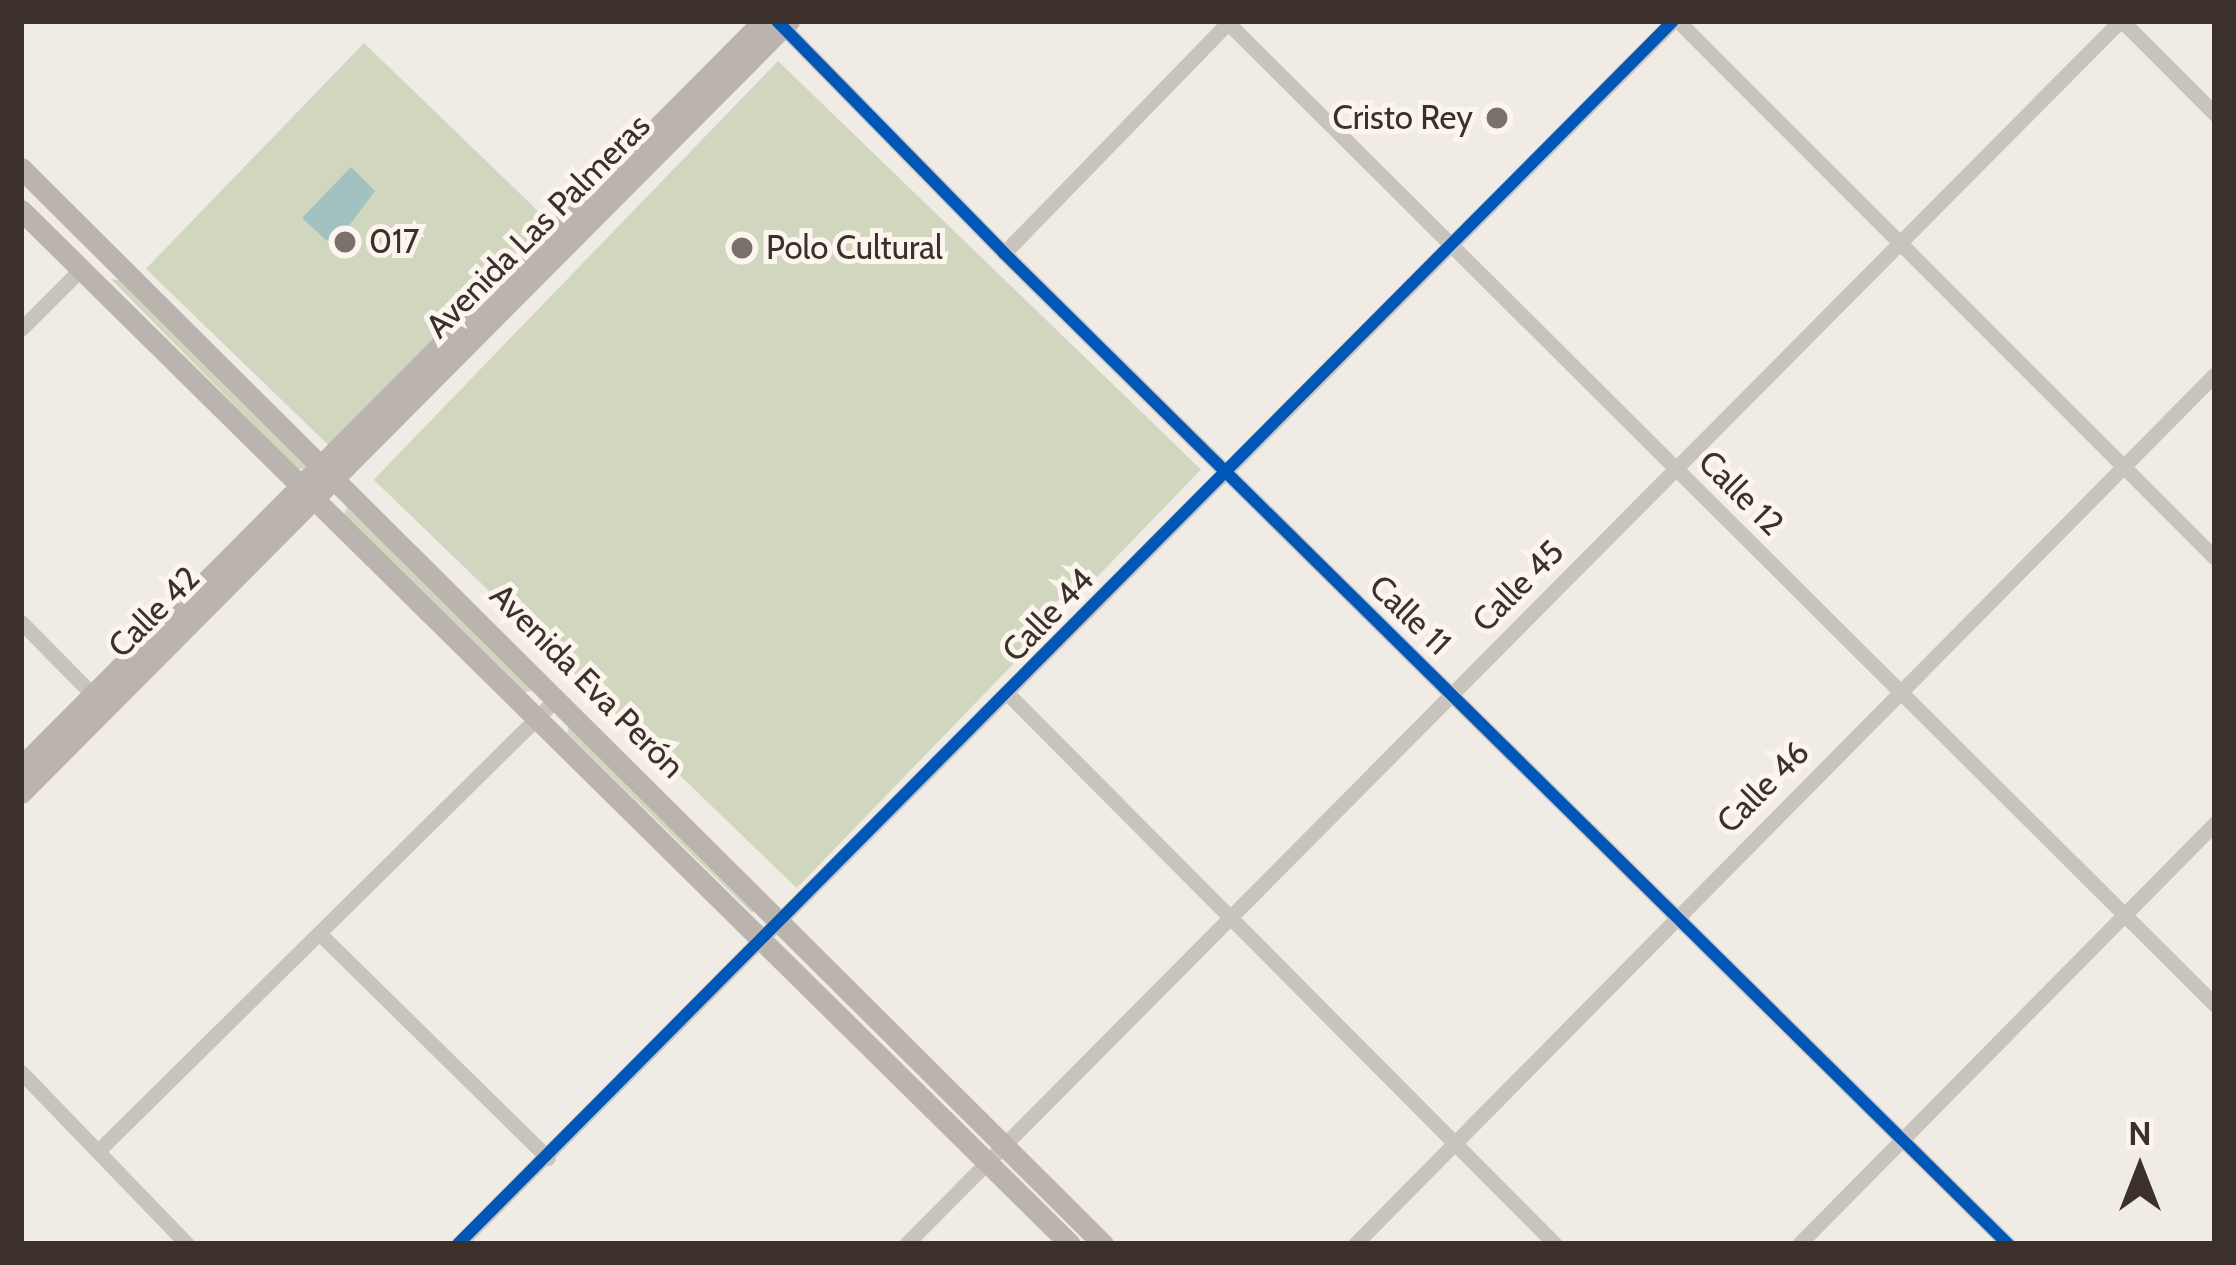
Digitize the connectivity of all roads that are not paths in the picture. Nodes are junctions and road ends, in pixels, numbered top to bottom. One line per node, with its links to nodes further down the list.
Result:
1 (1676, 21): 8 (street); 9 (street, Calle 44)
2 (2121, 21): 5 (street); 8 (street, Calle 45)
3 (778, 22): 11 (street, Calle 11); 17 (main road, Avenida Las Palmeras)
4 (1228, 22): 9 (street, Calle 12); 11 (street)
5 (2215, 113)
6 (21, 168): 10 (main road, Avenida Eva Perón)
7 (21, 210): 12 (main road, Avenida Eva Perón)
8 (1900, 243): 15 (street); 16 (street, Calle 45)
9 (1454, 246): 16 (street, Calle 12); 18 (street, Calle 44)
10 (102, 250): 12 (main road); 17 (main road, Avenida Eva Perón)
11 (1004, 253): 18 (street, Calle 11)
12 (81, 269): 13 (street); 19 (main road, Avenida Eva Perón)
13 (21, 329)
14 (2215, 374): 15 (street, Calle 46)
15 (2124, 467): 20 (street); 22 (street, Calle 46)
16 (1675, 470): 22 (street, Calle 12); 24 (street, Calle 45)
17 (329, 471): 19 (main road, Calle 42); 25 (main road, Avenida Eva Perón)
18 (1226, 472): 23 (street, Calle 44); 24 (street, Calle 11)
19 (306, 493): 26 (main road, Calle 42); 27 (main road, Avenida Eva Perón)
20 (2215, 558)
21 (21, 622): 26 (street)
22 (1900, 693): 31 (street, Calle 12); 32 (street, Calle 46)
23 (1008, 694): 33 (street); 34 (street, Calle 44)
24 (1453, 694): 32 (street, Calle 11); 33 (street, Calle 45)
25 (557, 698): 27 (street); 34 (main road, Avenida Eva Perón)
26 (99, 701): 28 (main road, Calle 42); 29 (main road, Calle 42)
27 (538, 716): 35 (street); 36 (main road, Avenida Eva Perón)
28 (21, 766)
29 (21, 793)
30 (2215, 823): 31 (street)
31 (2123, 914): 37 (street, Calle 12); 39 (street)
32 (1676, 915): 39 (street, Calle 11); 41 (street, Calle 46)
33 (1228, 919): 40 (street, Calle 45); 41 (street)
34 (782, 922): 36 (street, Calle 44); 40 (main road, Avenida Eva Perón)
35 (321, 934): 42 (street); 43 (street)
36 (763, 940): 43 (street, Calle 44); 44 (main road, Avenida Eva Perón)
37 (2215, 1005)
38 (21, 1072): 42 (street)
39 (1903, 1139): 52 (street); 53 (street, Calle 11)
40 (1002, 1142): 44 (street, Calle 45); 49 (main road, Avenida Eva Perón)
41 (1454, 1144): 50 (street, Calle 46); 51 (street)
42 (100, 1149): 45 (street)
43 (548, 1158): 46 (street, Calle 44)
44 (985, 1160): 47 (street, Calle 45); 48 (main road, Avenida Eva Perón)
45 (188, 1244)
46 (458, 1244)
47 (906, 1244)
48 (1070, 1244)
49 (1103, 1244)
50 (1354, 1244)
51 (1555, 1244)
52 (1799, 1244)
53 (2008, 1244)

